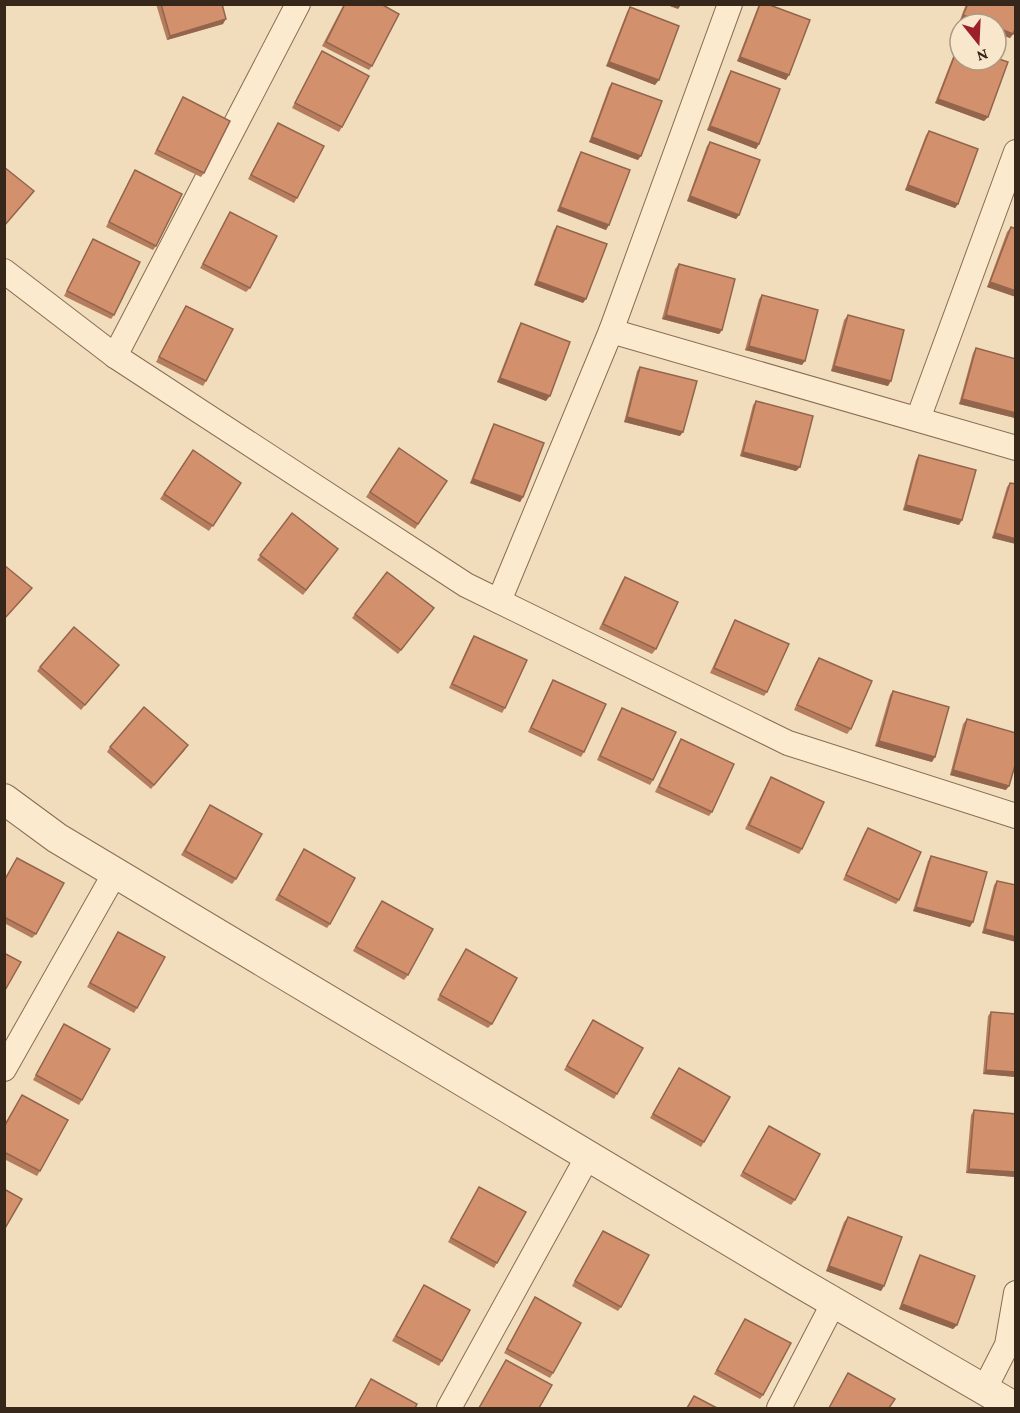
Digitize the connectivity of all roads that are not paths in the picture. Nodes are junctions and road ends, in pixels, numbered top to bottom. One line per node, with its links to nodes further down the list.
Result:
1 (298, 4): 6 (street)
2 (730, 4): 5 (street)
3 (1016, 152): 7 (street)
4 (4, 271): 6 (street)
5 (611, 331): 7 (street); 9 (street)
6 (115, 356): 9 (street)
7 (918, 419): 8 (street)
8 (1016, 448)
9 (499, 601): 11 (street)
10 (4, 799): 12 (street)
11 (1016, 816)
12 (115, 873): 13 (street); 14 (street)
13 (4, 1069)
14 (588, 1156): 16 (street); 18 (street)
15 (1016, 1293): 17 (street)
16 (834, 1302): 17 (street); 19 (street)
17 (984, 1390): 20 (street)
18 (449, 1408)
19 (779, 1408)
20 (1016, 1408)

